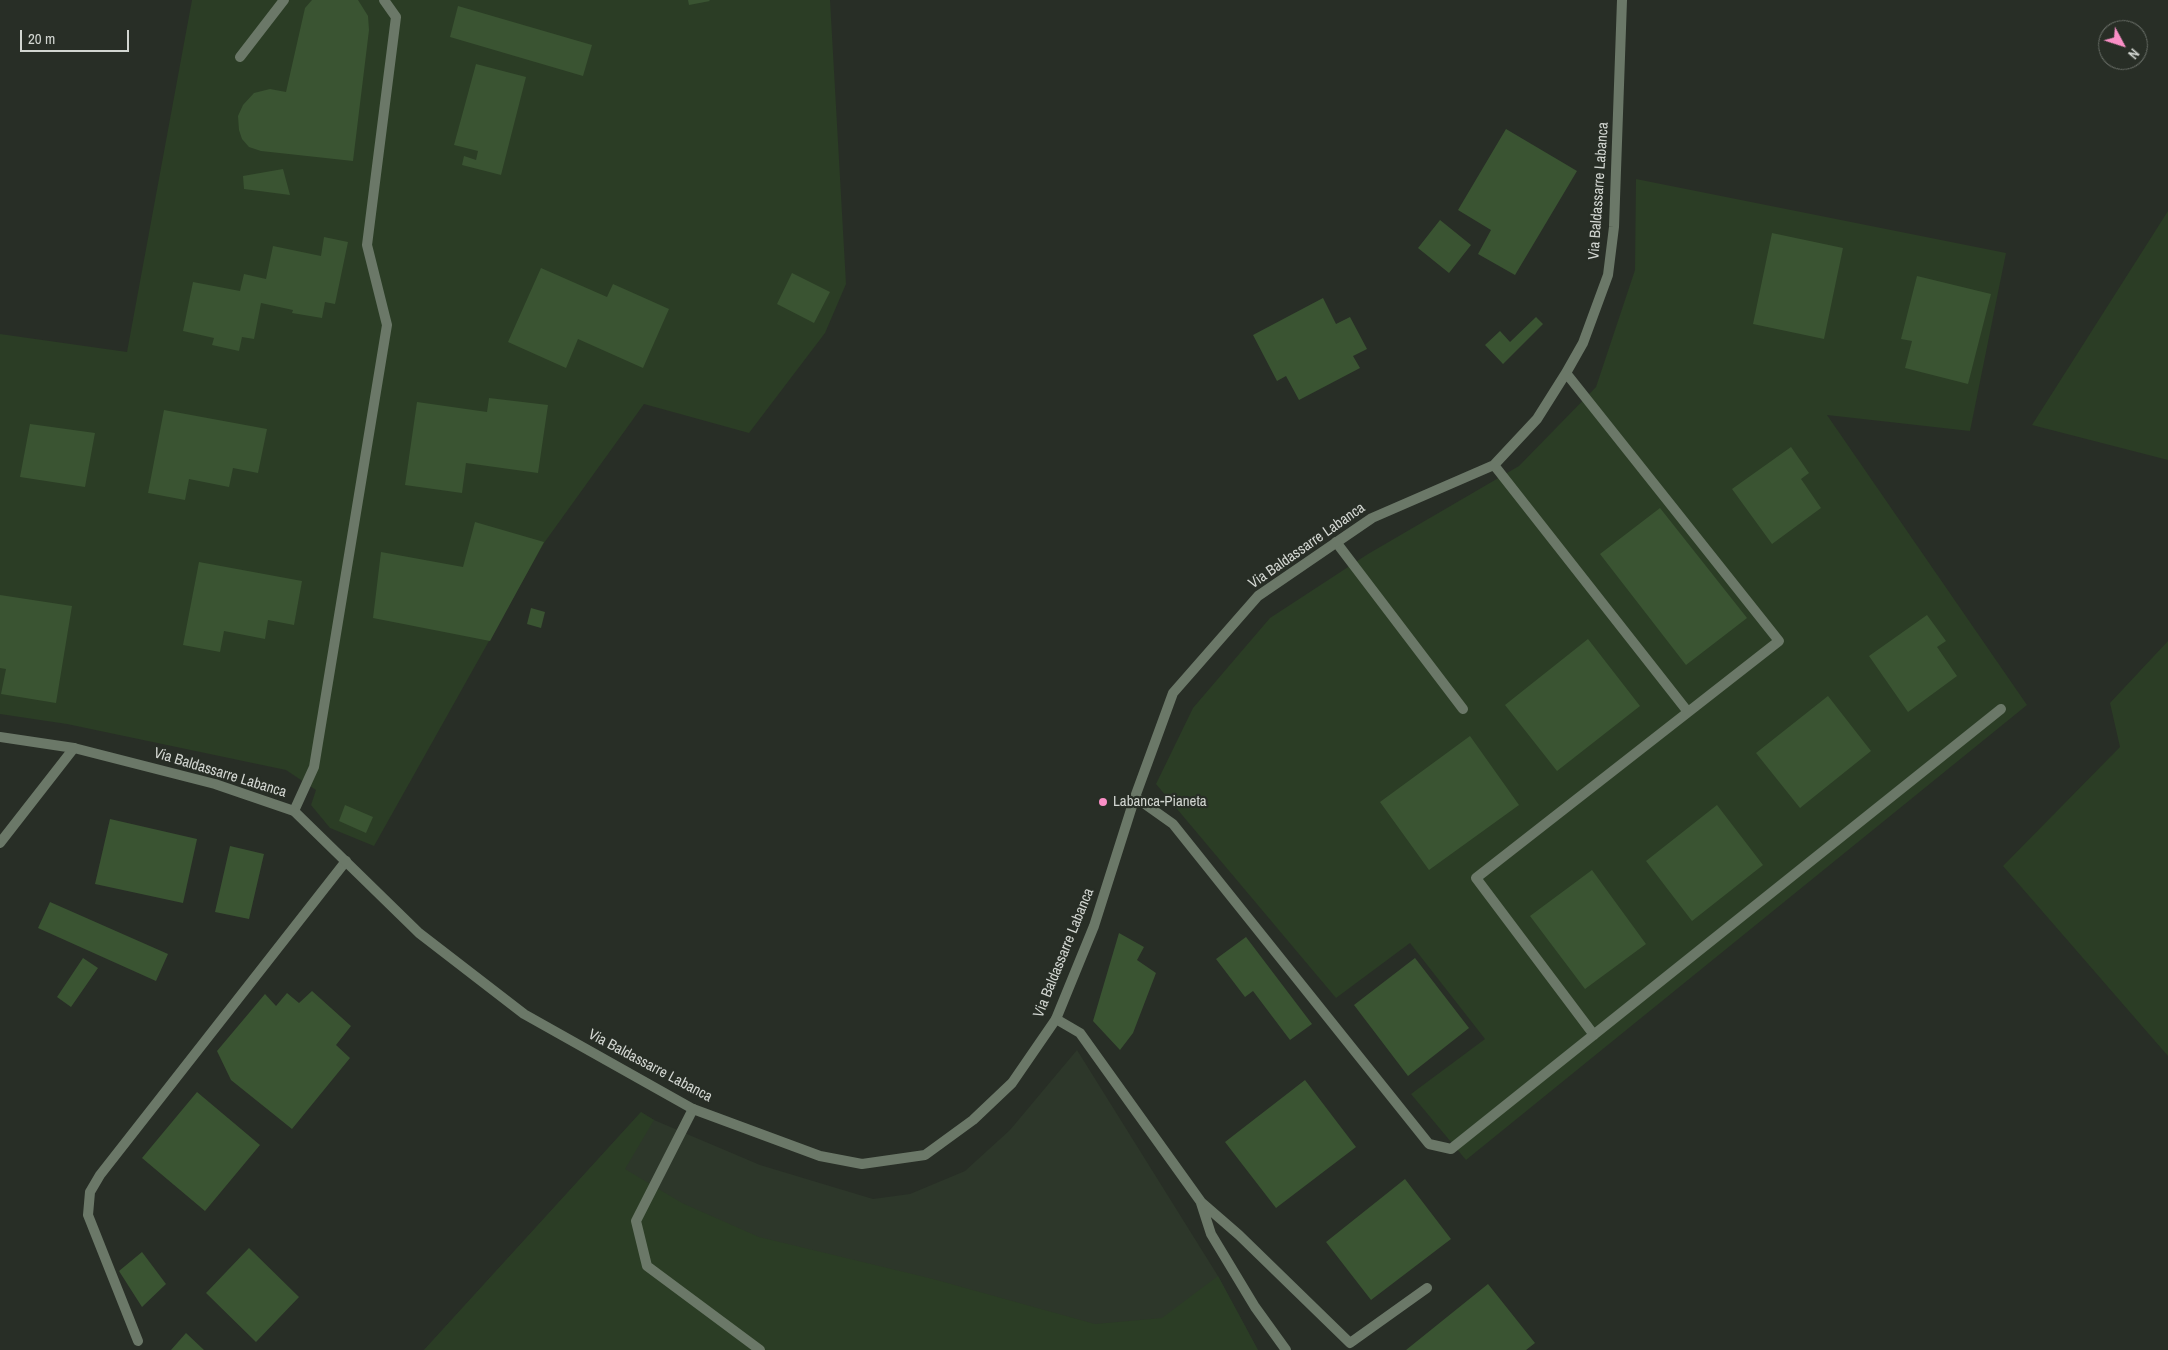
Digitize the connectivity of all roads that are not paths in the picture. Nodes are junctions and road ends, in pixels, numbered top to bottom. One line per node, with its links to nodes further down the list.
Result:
1 (284, 0): 4 (street)
2 (384, 0): 14 (street)
3 (1622, 0): 5 (street, Via Baldassarre Labanca)
4 (240, 57)
5 (1566, 373): 6 (street, Via Baldassarre Labanca); 10 (street)
6 (1494, 465): 7 (street, Via Baldassarre Labanca); 10 (street)
7 (1336, 542): 8 (street); 13 (street, Via Baldassarre Labanca)
8 (1463, 709)
9 (2001, 709): 18 (street)
10 (1688, 712): 18 (street)
11 (0, 737): 12 (street, Via Baldassarre Labanca)
12 (74, 748): 14 (street, Via Baldassarre Labanca); 15 (street)
13 (1135, 797): 17 (street, Via Baldassarre Labanca); 18 (street)
14 (294, 811): 16 (street, Via Baldassarre Labanca)
15 (0, 843)
16 (346, 861): 19 (street, Via Baldassarre Labanca); 22 (street)
17 (1056, 1019): 19 (street, Via Baldassarre Labanca); 20 (street)
18 (1594, 1035)
19 (693, 1109): 23 (street)
20 (1200, 1202): 21 (street); 24 (street)
21 (1427, 1288)
22 (138, 1341)
23 (760, 1350)
24 (1286, 1350)

